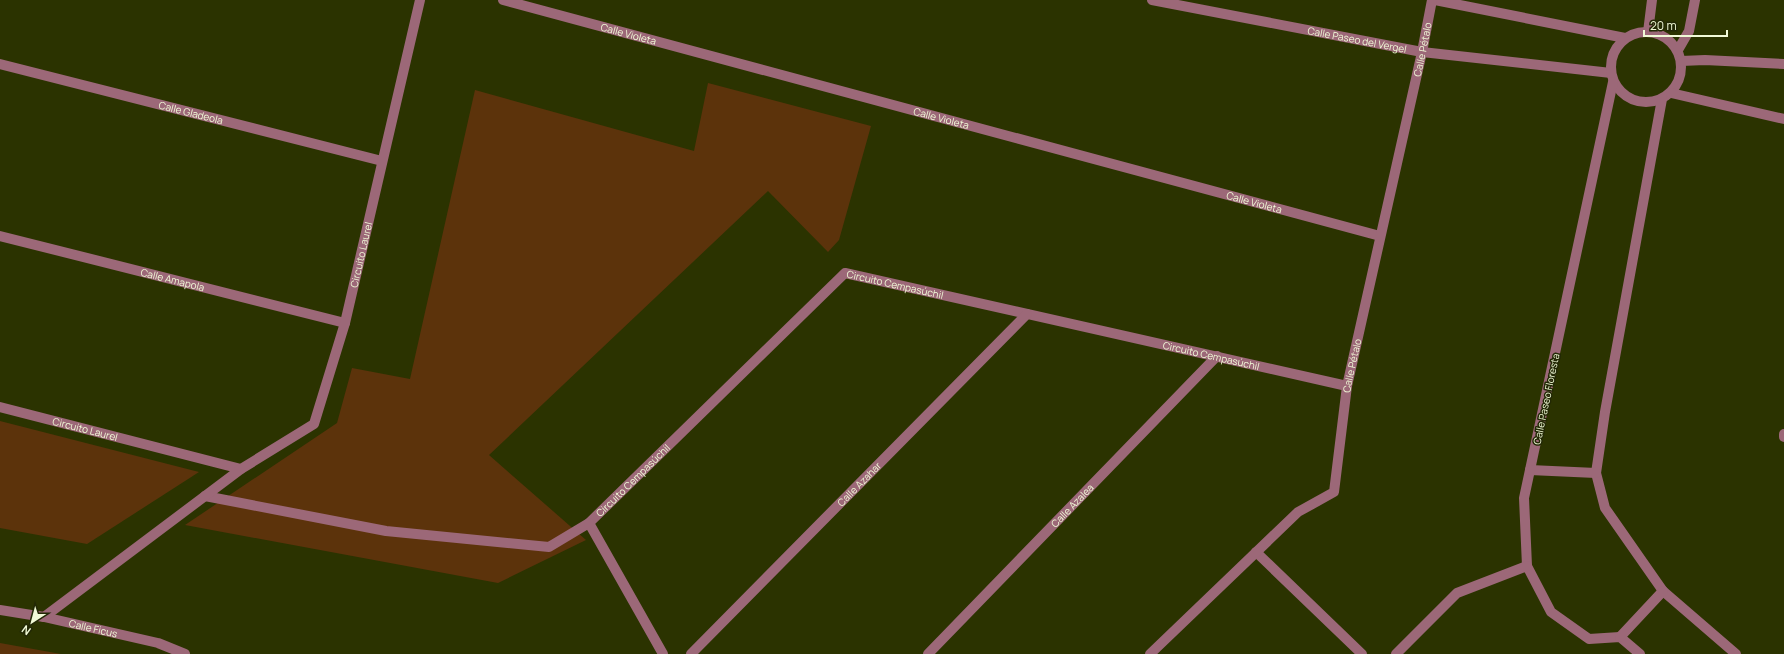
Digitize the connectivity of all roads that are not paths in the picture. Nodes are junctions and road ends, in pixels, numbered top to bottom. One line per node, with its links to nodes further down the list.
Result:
1 (420, 0): 19 (street, Circuito Laurel)
2 (503, 0): 21 (street, Calle Violeta)
3 (1152, 0): 11 (street, Calle Paseo del Vergel)
4 (1432, 0): 11 (street, Calle Pétalo)
5 (1435, 0): 9 (street)
6 (1652, 0): 8 (street)
7 (1695, 0): 10 (street)
8 (1648, 32): 9 (street); 10 (street)
9 (1625, 38): 15 (street)
10 (1678, 50): 12 (street)
11 (1422, 52): 15 (street, Calle Paseo del Vergel); 21 (street, Calle Pétalo)
12 (1681, 61): 14 (street); 16 (street)
13 (0, 64): 19 (street, Calle Gladeola)
14 (1784, 64)
15 (1612, 78): 17 (street); 30 (street, Calle Paseo Floresta)
16 (1671, 93): 17 (street); 18 (street)
17 (1662, 99): 31 (street)
18 (1784, 118)
19 (382, 161): 23 (street, Circuito Laurel)
20 (0, 236): 23 (street, Calle Amapola)
21 (1380, 236): 25 (street, Calle Pétalo)
22 (1027, 314): 24 (street, Circuito Cempasúchil); 33 (street, Circuito Cempasúchil); 42 (street, Calle Azahar)
23 (345, 323): 29 (street, Circuito Laurel)
24 (1217, 356): 25 (street, Circuito Cempasúchil); 43 (street, Calle Azalea)
25 (1347, 386): 34 (street, Calle Pétalo)
26 (0, 407): 29 (street, Circuito Laurel)
27 (1784, 434): 28 (street)
28 (1784, 437)
29 (241, 469): 32 (street, Circuito Laurel)
30 (1530, 470): 31 (street); 35 (street, Calle Paseo Floresta)
31 (1596, 474): 36 (street)
32 (205, 496): 33 (street); 38 (street, Circuito Laurel)
33 (590, 523): 41 (street, Circuito Cempasúchil)
34 (1256, 552): 44 (street, Calle Pétalo); 45 (street)
35 (1526, 566): 39 (street, Calle Paseo Floresta); 46 (street)
36 (1663, 591): 39 (street); 48 (street)
37 (0, 610): 38 (street, Calle Ficus)
38 (44, 617): 40 (street, Calle Ficus)
39 (1620, 637): 47 (street)
40 (184, 654)
41 (663, 654)
42 (691, 654)
43 (928, 654)
44 (1150, 654)
45 (1362, 654)
46 (1396, 654)
47 (1640, 654)
48 (1736, 654)

